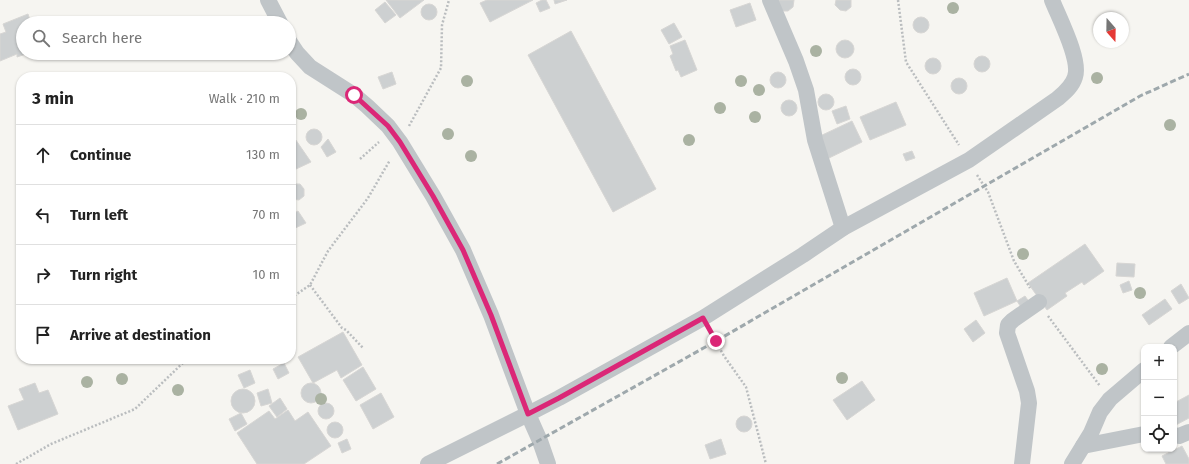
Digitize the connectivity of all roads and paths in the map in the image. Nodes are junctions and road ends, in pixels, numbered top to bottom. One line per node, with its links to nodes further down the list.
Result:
1 (268, 0): 6 (street)
2 (449, 0): 9 (path)
3 (770, 0): 12 (street)
4 (898, 0): 11 (path)
5 (1052, 0): 11 (street)
6 (276, 16)
7 (296, 52): 8 (street)
8 (388, 126): 9 (street); 10 (path)
9 (400, 142): 13 (path); 23 (street)
10 (360, 159)
11 (968, 160): 12 (street); 15 (path)
12 (843, 228): 16 (street)
13 (310, 285): 14 (path); 19 (path)
14 (296, 295)
15 (1039, 302): 22 (path); 32 (street)
16 (703, 318): 23 (street); 31 (path)
17 (1189, 333): 18 (street)
18 (1176, 344)
19 (363, 348)
20 (183, 364): 28 (path)
21 (1141, 373): 22 (street)
22 (1110, 399): 27 (street)
23 (528, 414): 29 (street); 30 (street)
24 (1189, 432): 26 (street)
25 (1141, 435): 27 (street)
26 (1177, 436)
27 (1083, 446): 33 (street)
28 (16, 464)
29 (428, 464)
30 (548, 464)
31 (766, 464)
32 (1022, 464)
33 (1072, 464)

